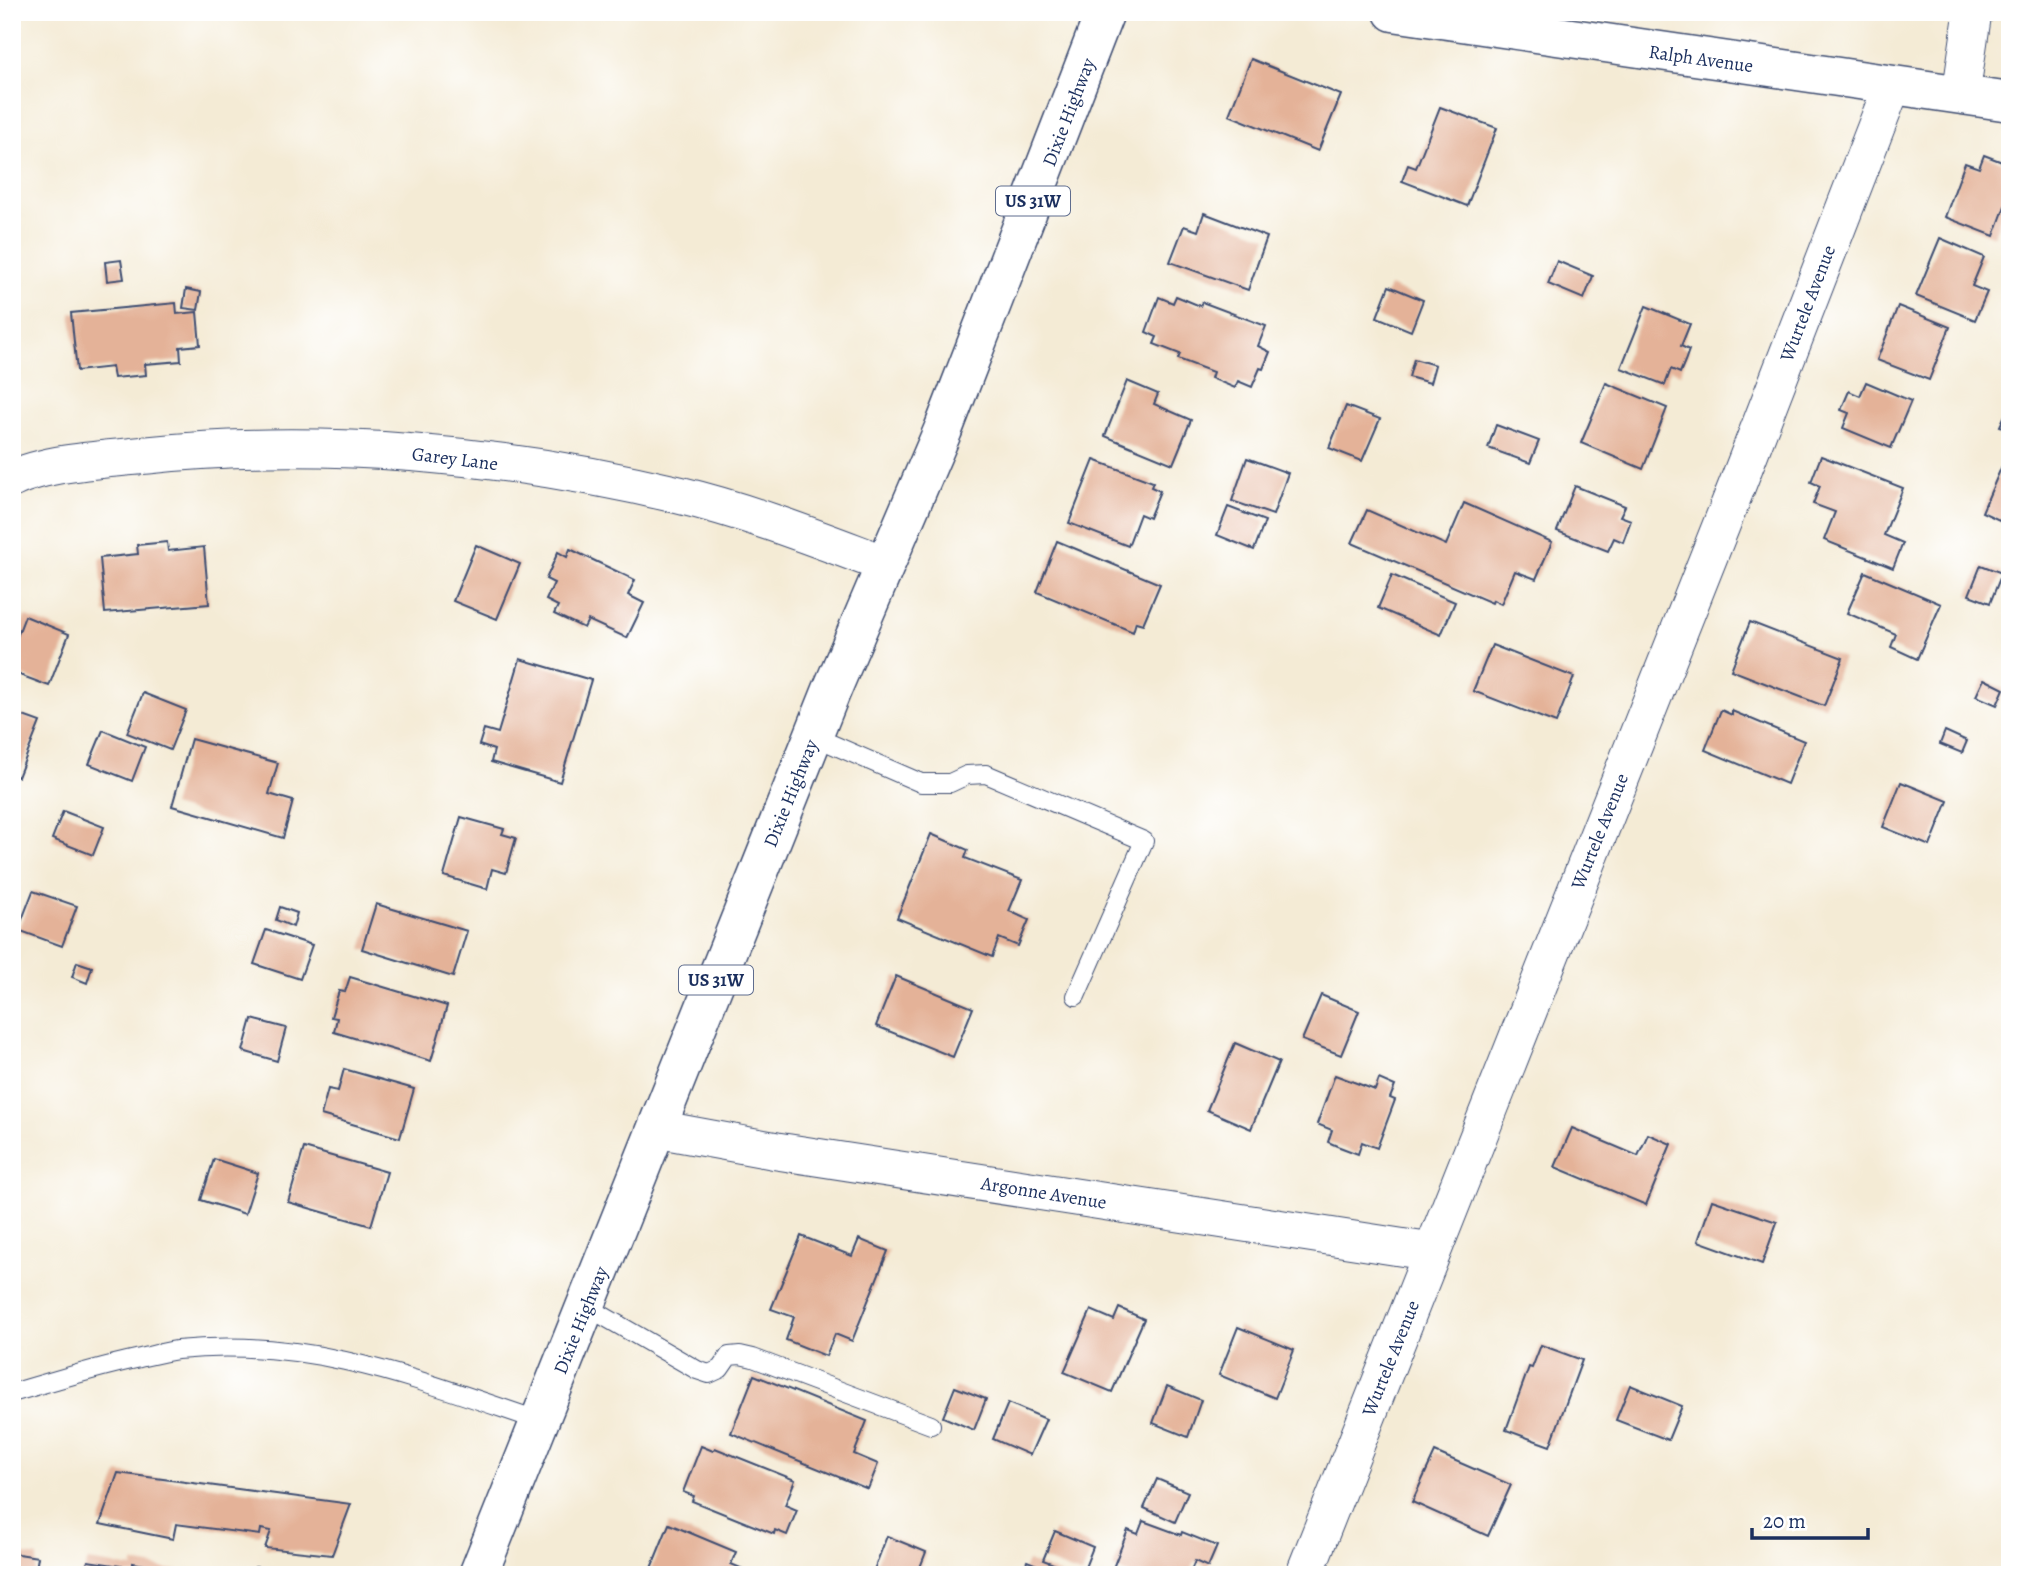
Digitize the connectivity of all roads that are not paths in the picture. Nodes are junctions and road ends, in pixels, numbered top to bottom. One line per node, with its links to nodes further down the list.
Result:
1 (1105, 12): 8 (main road, Dixie Highway / US 31W)
2 (1393, 12): 4 (main road, Ralph Avenue)
3 (1973, 12): 5 (street)
4 (1892, 86): 5 (main road, Ralph Avenue); 12 (street, Wurtele Avenue)
5 (1961, 94): 6 (main road, Ralph Avenue)
6 (2010, 102)
7 (12, 479): 8 (street, Garey Lane)
8 (886, 564): 9 (main road, Dixie Highway / US 31W)
9 (813, 736): 10 (lane); 11 (main road, Dixie Highway / US 31W)
10 (1076, 996)
11 (657, 1129): 12 (street, Argonne Avenue); 13 (main road, Dixie Highway / US 31W)
12 (1432, 1252): 18 (street, Wurtele Avenue)
13 (586, 1306): 15 (main road, Dixie Highway / US 31W); 16 (lane)
14 (12, 1393): 15 (lane)
15 (540, 1421): 17 (main road, Dixie Highway / US 31W)
16 (931, 1425)
17 (478, 1575)
18 (1304, 1575)

